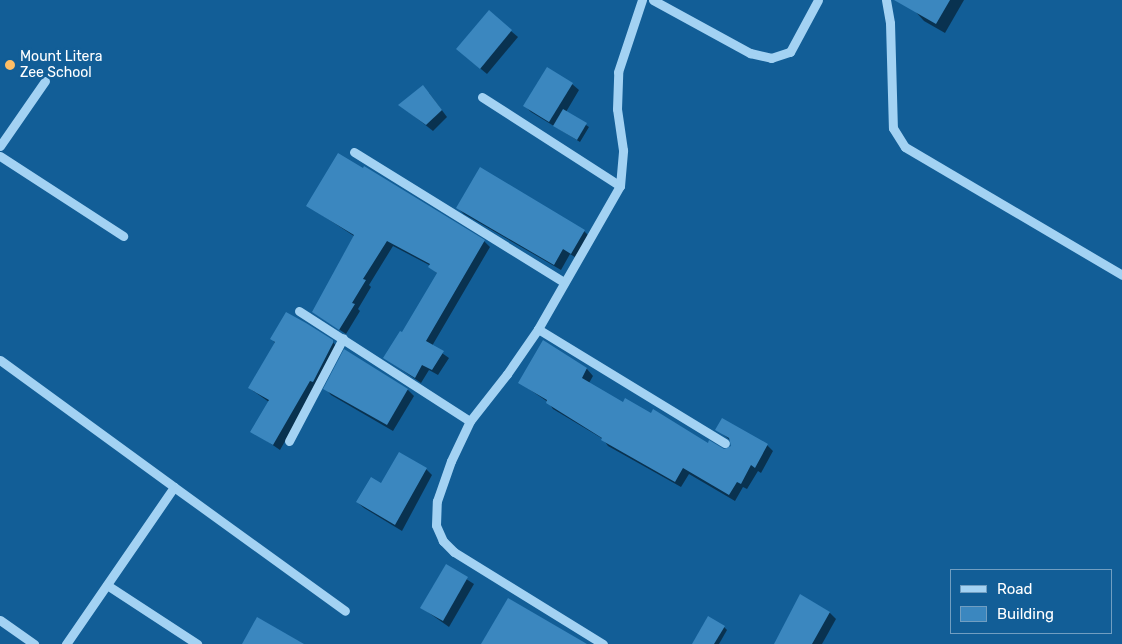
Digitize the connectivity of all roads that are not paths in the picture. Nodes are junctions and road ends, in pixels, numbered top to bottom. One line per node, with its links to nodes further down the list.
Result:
1 (642, 0): 10 (street)
2 (653, 0): 3 (street)
3 (818, 0)
4 (886, 0): 12 (street)
5 (45, 81): 7 (street)
6 (482, 97): 10 (street)
7 (0, 146)
8 (354, 152): 13 (street)
9 (0, 156): 11 (street)
10 (620, 186): 13 (street)
11 (123, 236)
12 (1122, 275)
13 (564, 282): 15 (street)
14 (299, 310): 16 (street)
15 (538, 329): 18 (street); 20 (street)
16 (343, 338): 18 (street); 19 (street)
17 (0, 360): 21 (street)
18 (470, 421): 28 (street)
19 (289, 442)
20 (725, 443)
21 (174, 487): 22 (street); 23 (street)
22 (107, 585): 26 (street); 27 (street)
23 (345, 611)
24 (0, 620): 25 (street)
25 (34, 644)
26 (66, 644)
27 (197, 644)
28 (603, 644)

